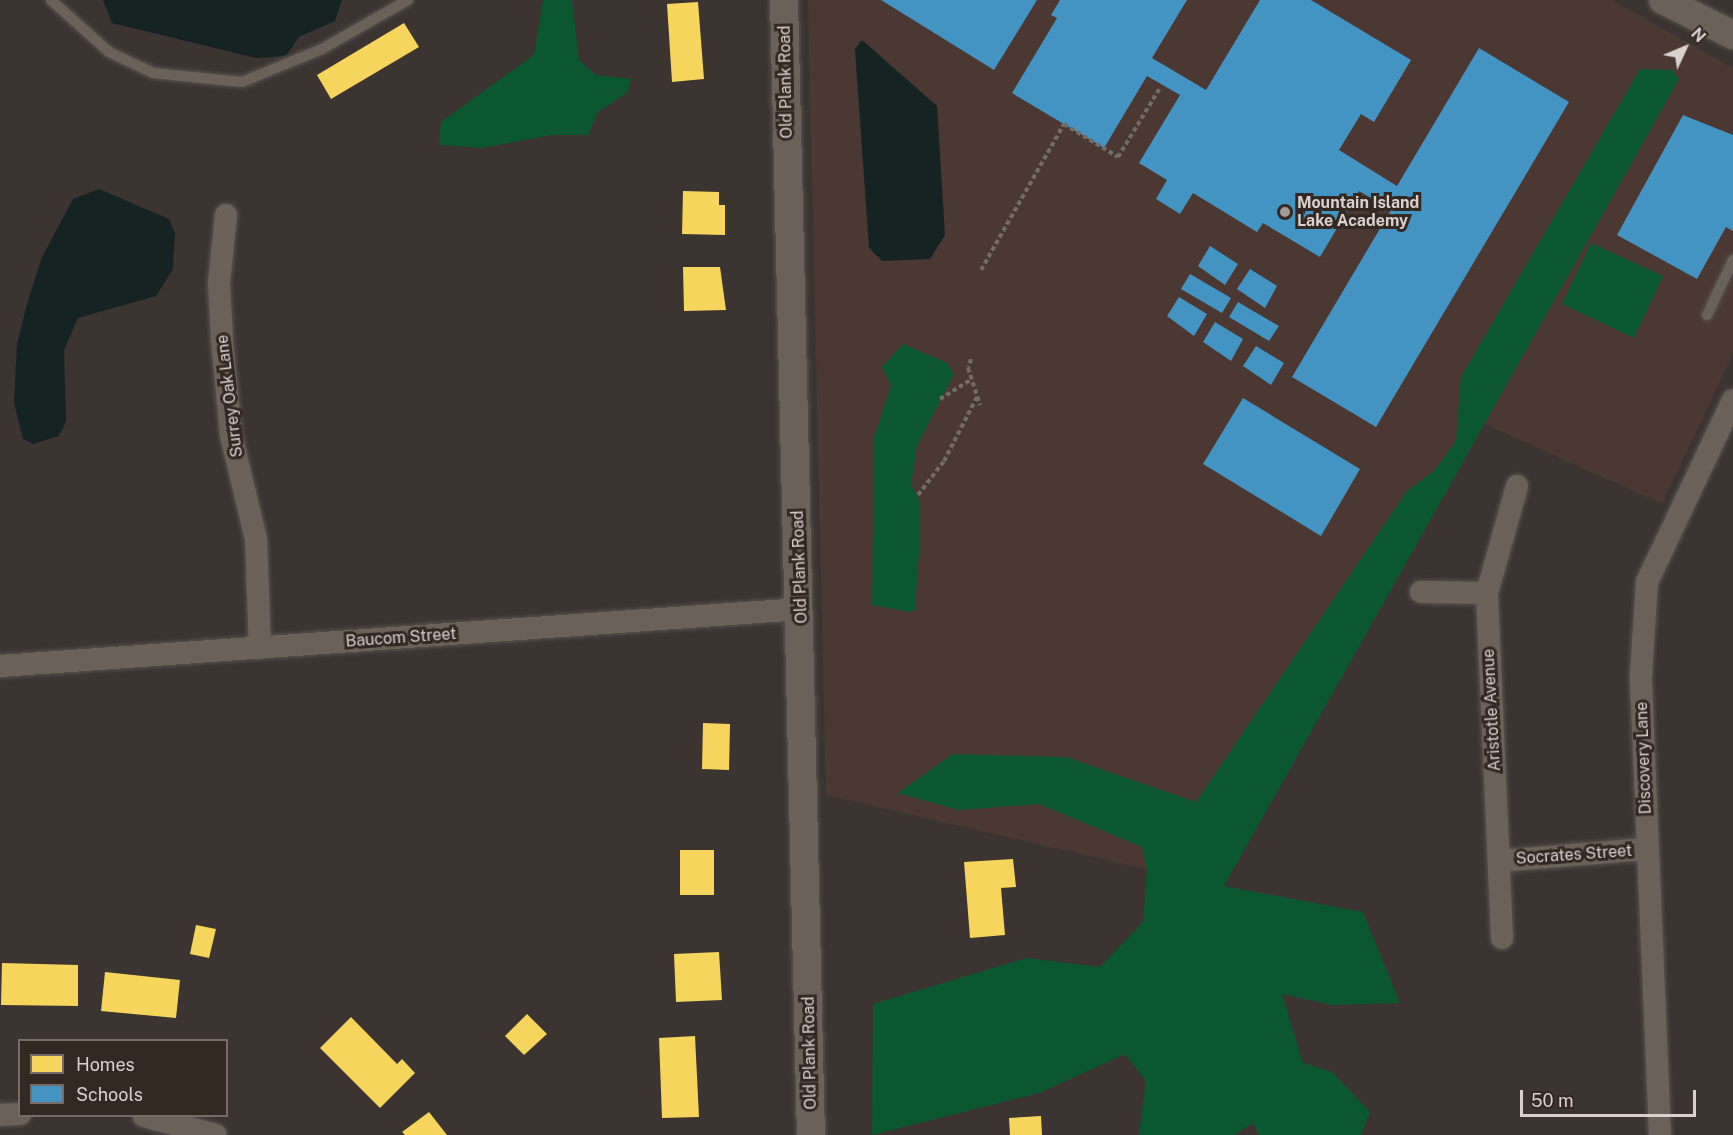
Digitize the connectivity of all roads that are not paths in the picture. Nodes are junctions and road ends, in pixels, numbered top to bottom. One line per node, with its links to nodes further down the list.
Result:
1 (51, 0): 2 (lane)
2 (408, 0)
3 (784, 0): 13 (street, Old Plank Road)
4 (1663, 0): 5 (street)
5 (1733, 35)
6 (226, 215): 14 (street, Surrey Oak Lane)
7 (1733, 260): 8 (lane)
8 (1707, 315)
9 (1733, 400): 16 (street, Discovery Lane)
10 (1517, 486): 12 (street, Aristotle Avenue)
11 (1421, 592): 12 (street)
12 (1487, 593): 17 (street, Aristotle Avenue)
13 (801, 609): 14 (street, Baucom Street); 23 (street, Old Plank Road)
14 (260, 648): 15 (street, Baucom Street)
15 (0, 666)
16 (1647, 849): 17 (street, Socrates Street); 24 (street, Discovery Lane)
17 (1500, 861): 18 (street, Aristotle Avenue)
18 (1502, 938)
19 (18, 1114): 20 (street)
20 (0, 1115)
21 (148, 1117): 22 (street)
22 (216, 1135)
23 (811, 1135)
24 (1660, 1135)

